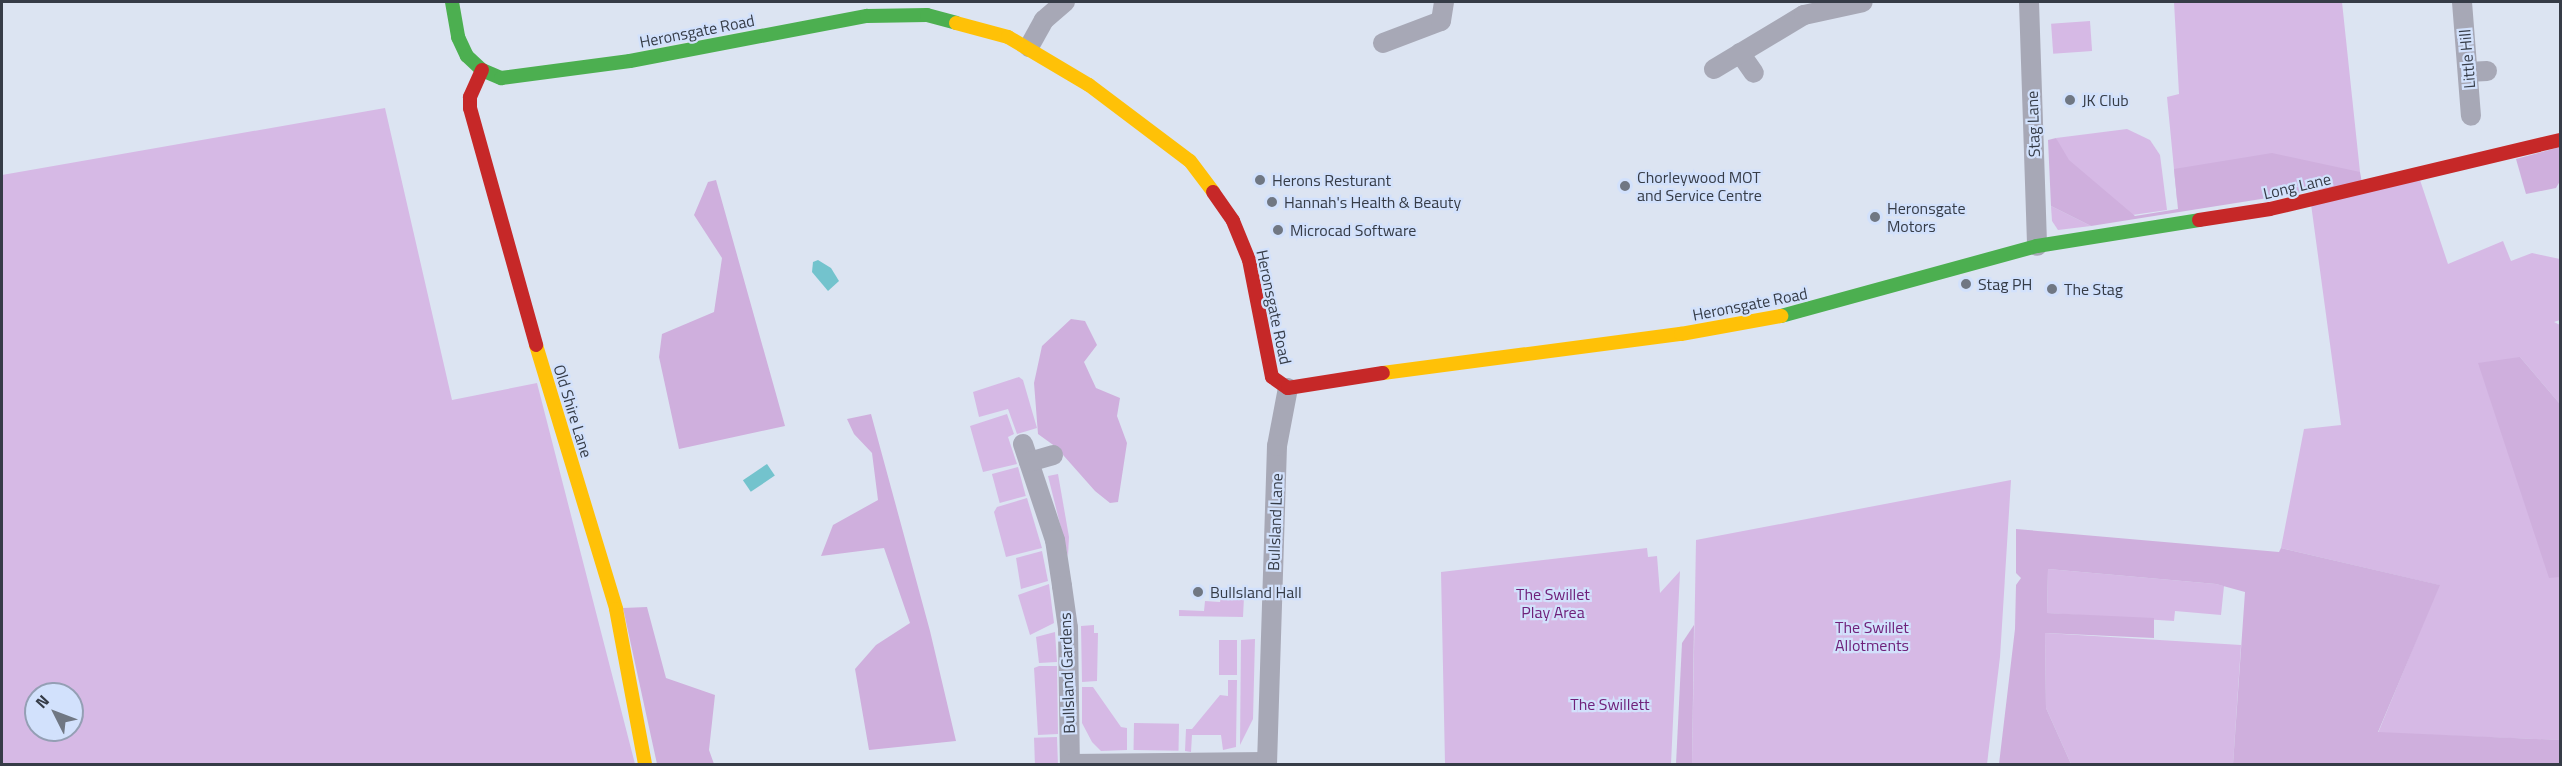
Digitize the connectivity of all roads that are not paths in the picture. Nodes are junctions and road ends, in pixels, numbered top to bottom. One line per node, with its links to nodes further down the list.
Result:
1 (452, 2): 13 (street)
2 (1065, 2): 10 (street)
3 (1444, 2): 9 (street)
4 (1863, 2): 8 (street)
5 (2029, 2): 17 (street, Stag Lane)
6 (2462, 2): 15 (street, Little Hill)
7 (928, 8): 10 (street, Heronsgate Road); 13 (street, Heronsgate Road)
8 (1801, 8): 11 (street)
9 (1383, 43)
10 (1029, 48): 18 (street, Heronsgate Road)
11 (1740, 53): 12 (street); 14 (street)
12 (1714, 69)
13 (482, 70): 22 (street, Old Shire Lane)
14 (1754, 73)
15 (2471, 116)
16 (2560, 140): 17 (street, Long Lane)
17 (2037, 246): 18 (street, Heronsgate Road)
18 (1288, 388): 21 (street, Bullsland Lane)
19 (1053, 455): 20 (street, Bullsland Gardens)
20 (1070, 764): 21 (street, Bullsland Gardens)
21 (1266, 764)
22 (645, 765)

